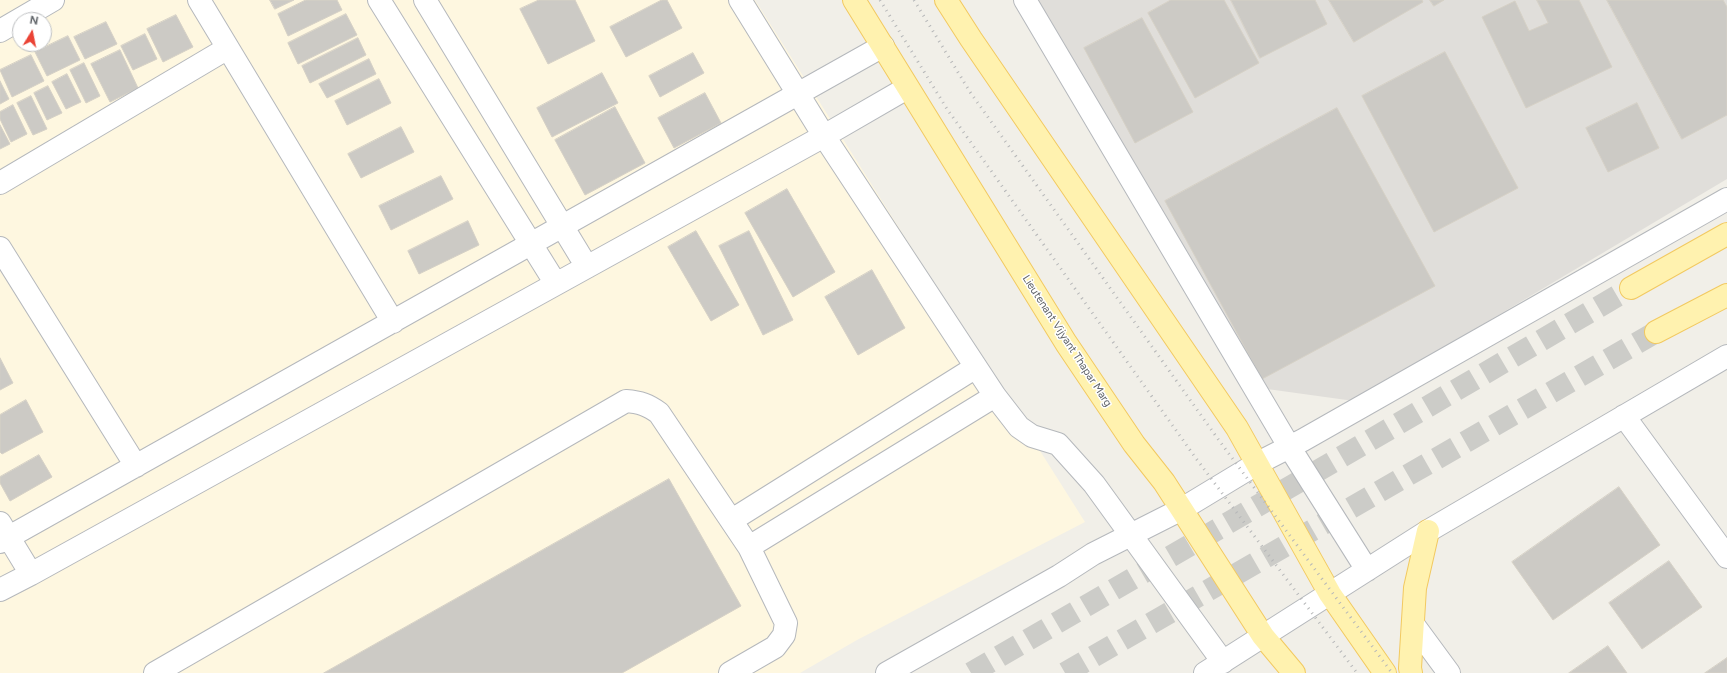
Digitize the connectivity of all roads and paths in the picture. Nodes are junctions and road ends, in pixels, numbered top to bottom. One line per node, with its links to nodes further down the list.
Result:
1 (53, 0): 9 (street)
2 (199, 0): 11 (street)
3 (378, 0): 19 (street)
4 (425, 0): 17 (street)
5 (740, 0): 13 (street)
6 (854, 0): 10 (main road, Lieutenant Vijyant Thapar Marg)
7 (946, 0): 32 (main road)
8 (1030, 2): 31 (street)
9 (0, 31)
10 (883, 46): 12 (main road, Lieutenant Vijyant Thapar Marg); 13 (street)
11 (228, 48): 15 (street); 25 (street)
12 (907, 88): 14 (street); 34 (main road, Lieutenant Vijyant Thapar Marg)
13 (798, 95): 14 (street); 17 (street)
14 (824, 136): 21 (street); 28 (street)
15 (0, 182)
16 (1727, 199): 31 (street)
17 (562, 227): 19 (street); 21 (street)
18 (1727, 234): 23 (main road)
19 (531, 244): 22 (street); 25 (street)
20 (0, 248): 33 (street)
21 (587, 267): 22 (street)
22 (556, 284): 42 (street)
23 (1632, 288)
24 (1727, 295): 26 (main road)
25 (393, 322): 33 (street)
26 (1656, 332)
27 (1727, 356): 30 (street)
28 (976, 367): 29 (street); 35 (street)
29 (995, 396): 38 (street); 39 (street)
30 (1624, 416): 36 (street); 40 (street)
31 (1290, 448): 32 (street); 41 (street)
32 (1258, 463): 34 (street); 44 (main road)
33 (136, 466): 37 (street)
34 (1182, 509): 38 (street); 46 (main road, Lieutenant Vijyant Thapar Marg)
35 (732, 520): 39 (street); 48 (street)
36 (1428, 532): 41 (street); 45 (main road)
37 (3, 534): 42 (street)
38 (1131, 534): 47 (street); 50 (street)
39 (749, 547): 49 (street)
40 (1727, 557)
41 (1367, 570): 44 (street)
42 (31, 574): 43 (street)
43 (0, 590)
44 (1330, 594): 46 (street); 52 (main road)
45 (1413, 624): 53 (main road); 54 (street)
46 (1263, 636): 47 (street); 51 (main road, Lieutenant Vijyant Thapar Marg)
47 (1214, 667)
48 (155, 673)
49 (730, 673)
50 (888, 673)
51 (1294, 673)
52 (1385, 673)
53 (1411, 673)
54 (1449, 673)

